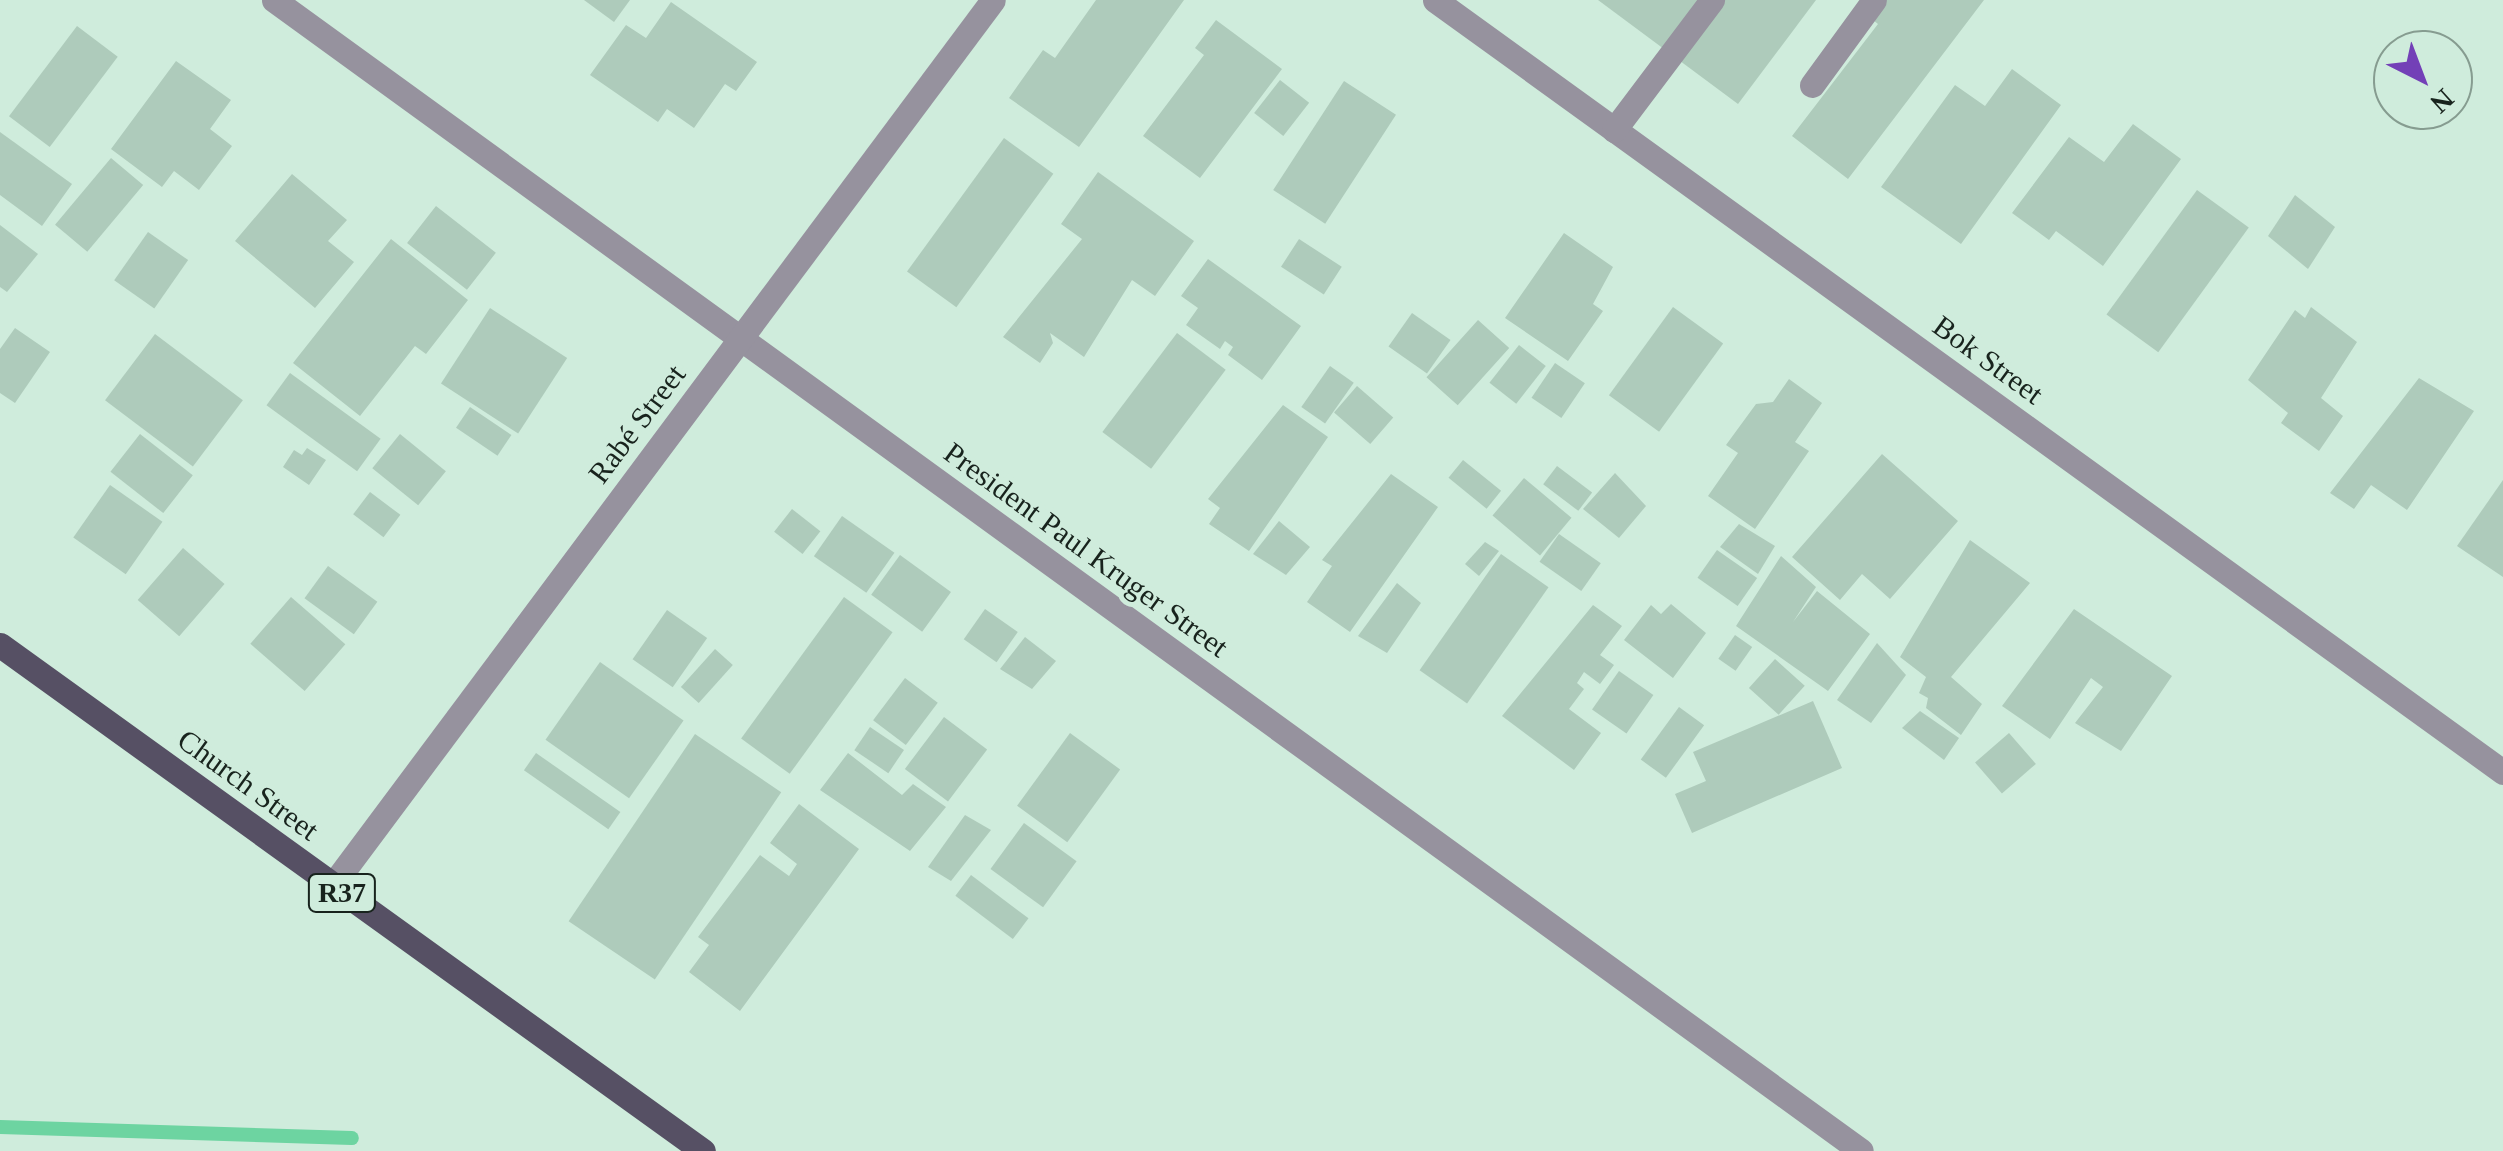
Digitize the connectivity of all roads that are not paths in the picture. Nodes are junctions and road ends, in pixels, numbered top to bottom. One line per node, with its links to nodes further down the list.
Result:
1 (274, 0): 8 (street, President Paul Kruger Street)
2 (993, 0): 8 (street, Rabé Street)
3 (1434, 0): 7 (street, Bok Street)
4 (1712, 0): 7 (street)
5 (1874, 0): 6 (street)
6 (1812, 85)
7 (1614, 130): 10 (street, Bok Street)
8 (742, 339): 11 (street, Rabé Street); 13 (street, President Paul Kruger Street)
9 (0, 645): 11 (main road, Church Street / R37)
10 (2503, 772)
11 (332, 886): 12 (main road, Church Street / R37)
12 (694, 1145)
13 (1861, 1151)

